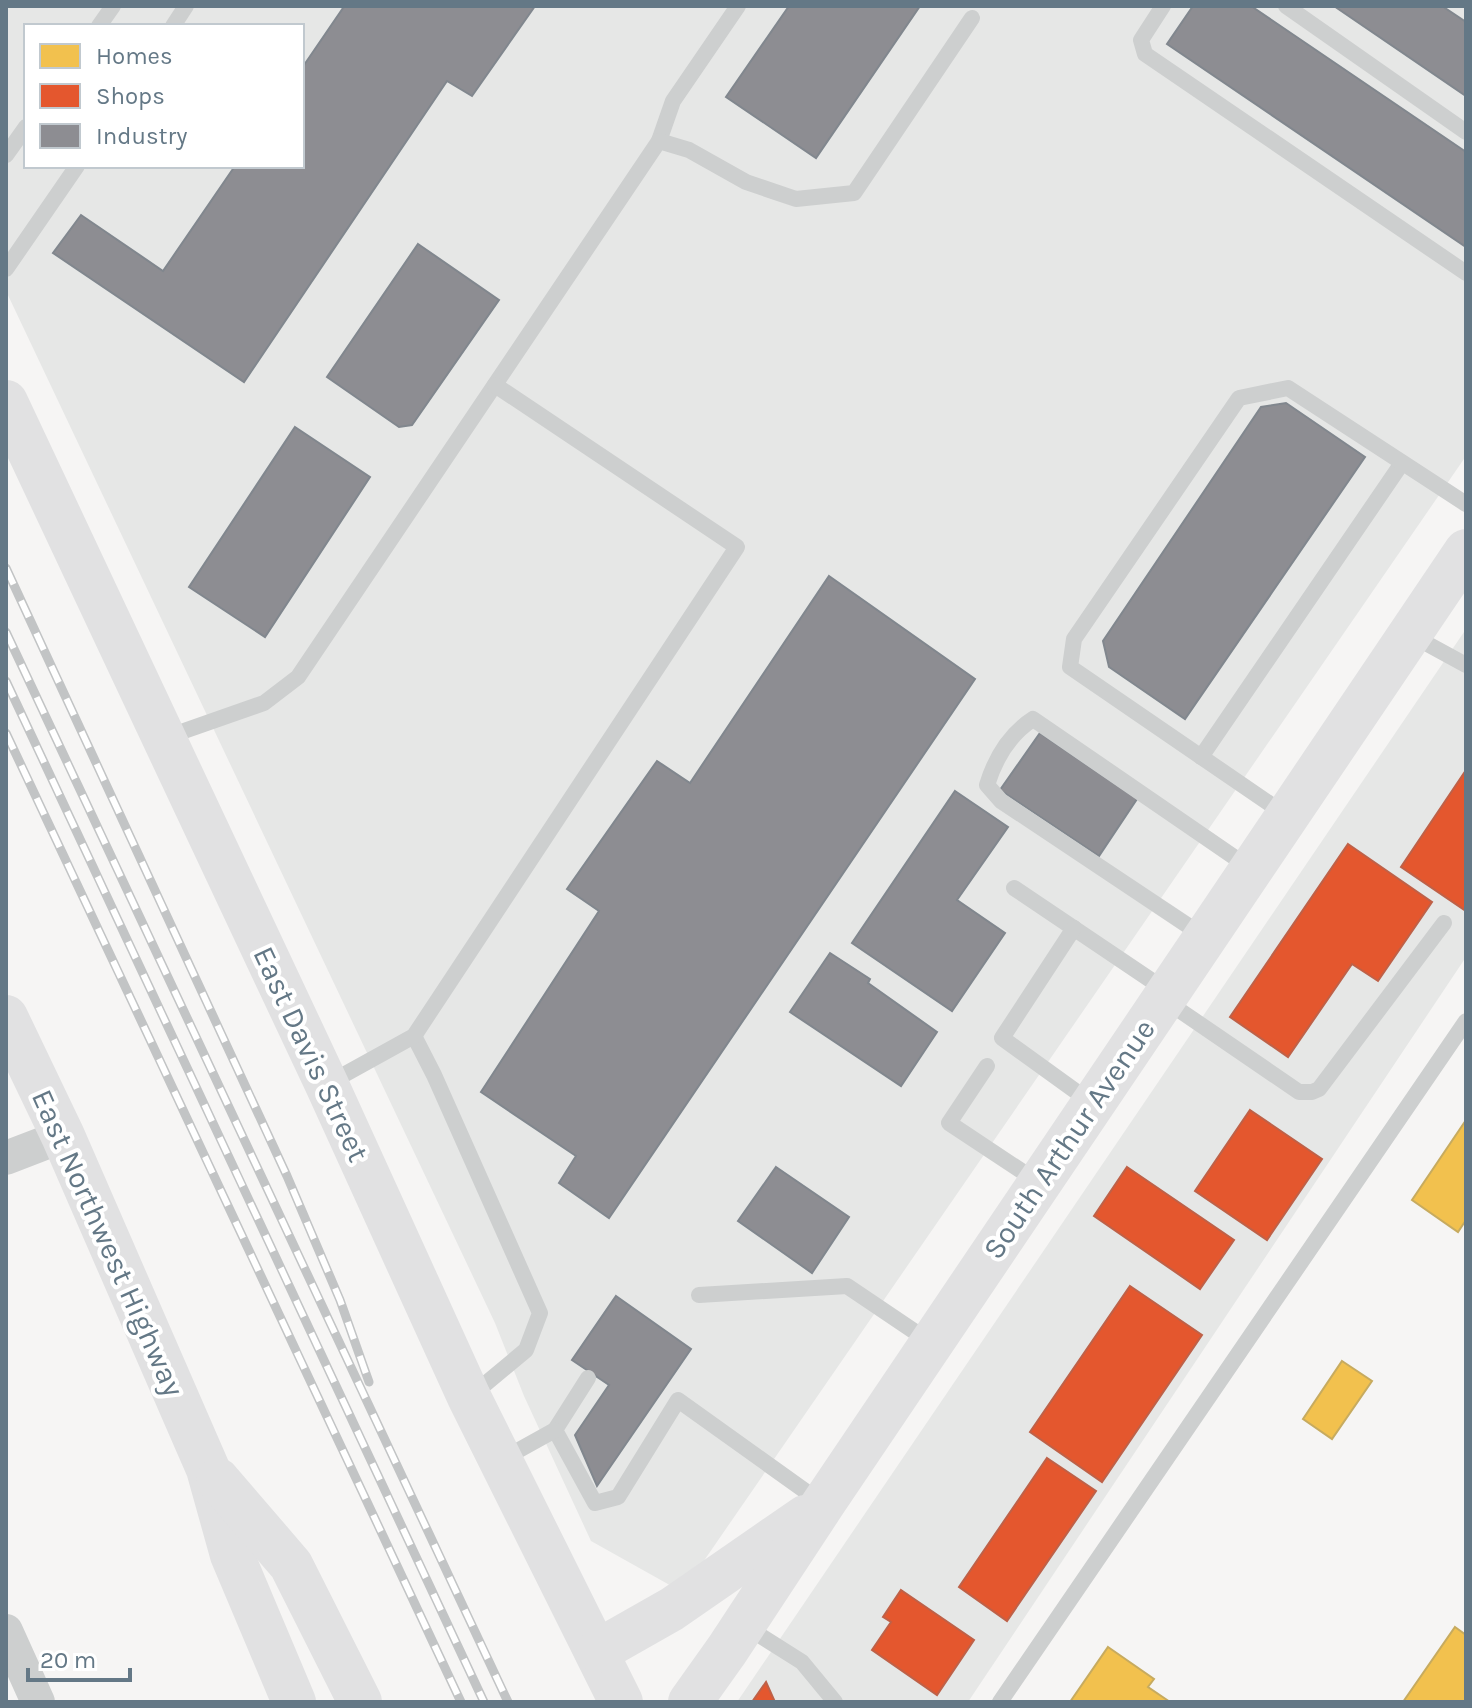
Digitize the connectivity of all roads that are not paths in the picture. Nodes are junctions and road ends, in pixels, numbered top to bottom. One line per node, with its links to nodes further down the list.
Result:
1 (113, 6): 7 (lane)
2 (186, 6): 8 (lane)
3 (738, 6): 11 (lane)
4 (1163, 6): 15 (lane)
5 (1286, 6): 10 (lane)
6 (972, 18): 11 (lane)
7 (100, 24)
8 (174, 24)
9 (24, 130): 12 (lane)
10 (1466, 132)
11 (659, 141): 16 (lane)
12 (6, 155)
13 (76, 168): 14 (lane)
14 (6, 269)
15 (1466, 273)
16 (495, 385): 23 (lane); 34 (lane)
17 (6, 402): 23 (street, East Davis Street)
18 (1402, 463): 19 (lane); 24 (lane); 24 (lane)
19 (1466, 504)
20 (1466, 551): 21 (street, South Arthur Avenue)
21 (1410, 634): 22 (lane); 25 (street, South Arthur Avenue)
22 (1466, 665)
23 (162, 739): 36 (street, East Davis Street)
24 (1201, 757): 25 (lane)
25 (1287, 816): 26 (street, South Arthur Avenue)
26 (1252, 869): 30 (street, South Arthur Avenue); 30 (lane)
27 (1014, 888): 29 (lane)
28 (1444, 923): 31 (lane)
29 (1074, 928): 31 (lane); 37 (lane)
30 (1205, 937): 31 (street, South Arthur Avenue)
31 (1166, 996): 37 (street, South Arthur Avenue)
32 (6, 1017): 38 (street, East Northwest Highway)
33 (1466, 1021): 58 (lane)
34 (414, 1036): 36 (lane); 44 (lane)
35 (987, 1066): 40 (lane)
36 (327, 1085): 44 (street, East Davis Street)
37 (1093, 1104): 40 (street, South Arthur Avenue)
38 (63, 1136): 39 (street); 47 (street, East Northwest Highway)
39 (6, 1158)
40 (1040, 1183): 42 (street, South Arthur Avenue)
41 (699, 1295): 42 (lane)
42 (931, 1343): 48 (street, South Arthur Avenue)
43 (588, 1378): 45 (lane)
44 (469, 1397): 46 (street, East Davis Street)
45 (555, 1430): 46 (lane); 48 (lane)
46 (501, 1460): 51 (street, East Davis Street)
47 (208, 1469): 53 (street, East Northwest Highway); 54 (street, East Northwest Highway)
48 (823, 1504): 49 (street); 51 (street, South Arthur Avenue)
49 (743, 1626): 56 (street); 57 (lane)
50 (6, 1631): 52 (street)
51 (598, 1651): 55 (street, East Davis Street)
52 (38, 1702)
53 (294, 1702)
54 (360, 1702)
55 (621, 1702)
56 (690, 1702)
57 (835, 1702)
58 (1000, 1702)

